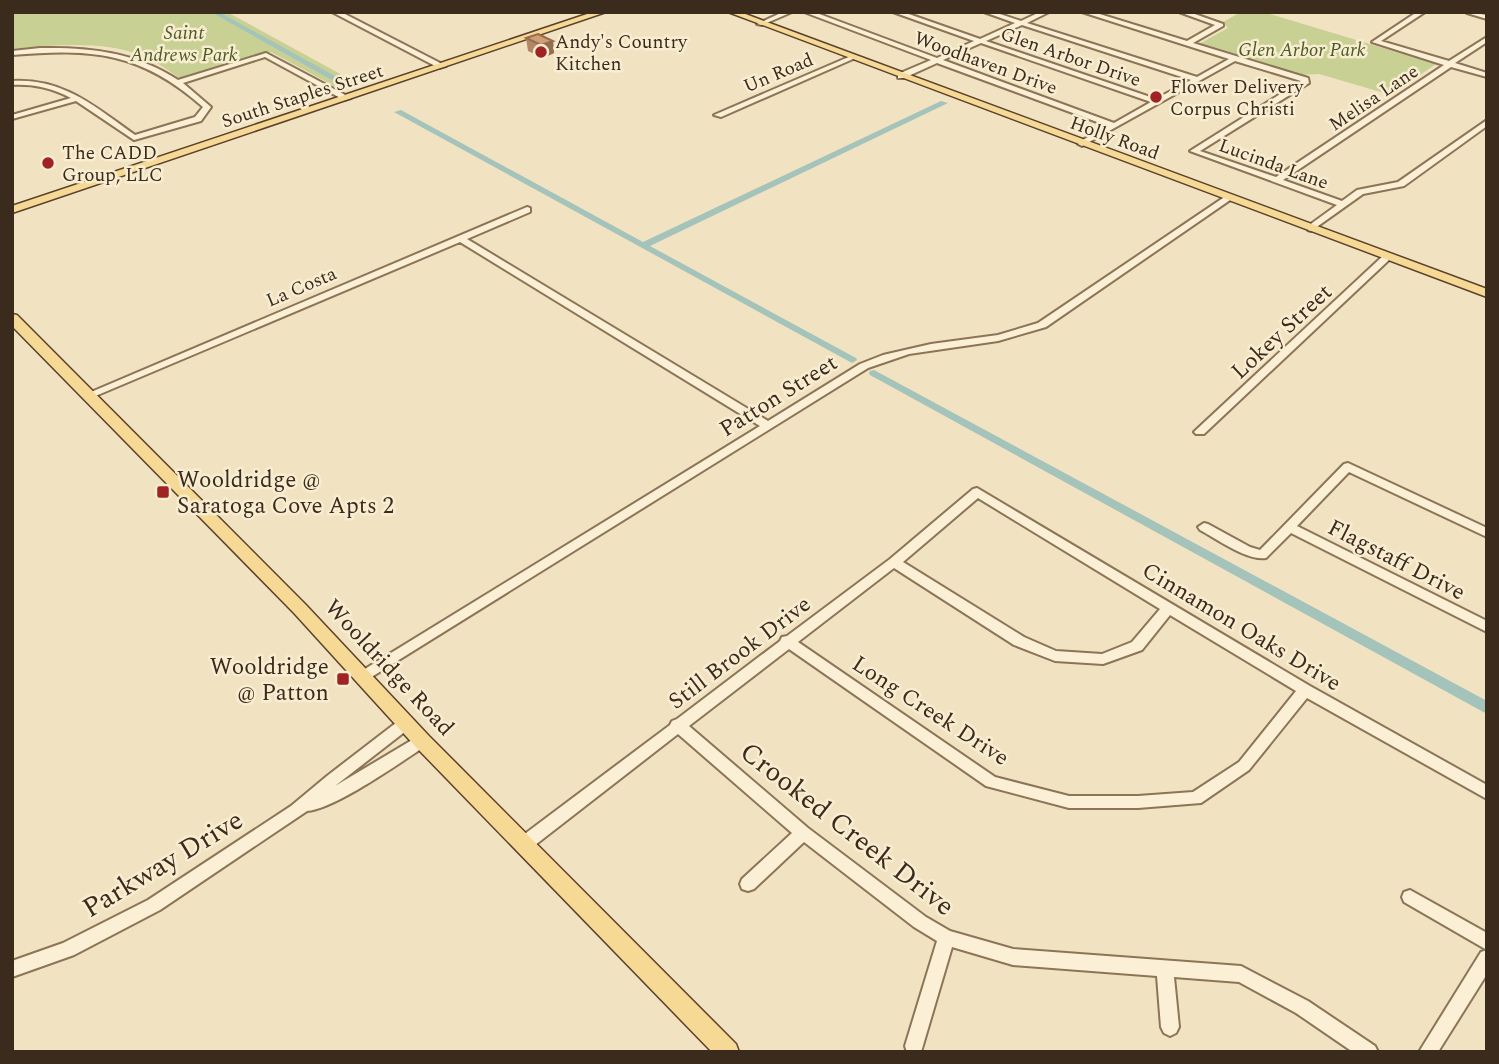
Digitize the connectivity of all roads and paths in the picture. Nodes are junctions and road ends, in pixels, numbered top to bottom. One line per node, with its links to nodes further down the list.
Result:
1 (335, 12): 26 (street)
2 (602, 12): 26 (main road, South Staples Street)
3 (732, 12): 15 (main road, Holly Road)
4 (789, 12): 15 (street)
5 (807, 12): 24 (street, Woodhaven Drive)
6 (896, 12): 17 (street, Glen Arbor Drive)
7 (987, 12): 14 (street)
8 (1046, 12): 14 (street)
9 (1085, 12): 19 (street)
10 (1182, 12): 19 (street)
11 (1422, 12): 18 (street)
12 (1469, 12): 13 (street)
13 (1487, 17)
14 (1020, 23): 17 (street); 29 (street)
15 (760, 24): 22 (main road, Holly Road)
16 (1487, 39): 25 (street, Melisa Lane)
17 (978, 41): 24 (street); 34 (street, Glen Arbor Drive)
18 (1375, 42): 25 (street)
19 (1189, 43): 23 (street)
20 (12, 53): 30 (street)
21 (266, 55): 30 (street); 32 (street)
22 (851, 58): 28 (main road, Holly Road); 35 (street, Un Road)
23 (1235, 58): 29 (street); 40 (street, Lucinda Lane)
24 (935, 62): 28 (street); 38 (street, Woodhaven Drive)
25 (1449, 65): 27 (street); 40 (street, Melisa Lane)
26 (442, 66): 32 (main road, South Staples Street)
27 (1487, 75)
28 (901, 76): 39 (main road, Holly Road)
29 (1197, 79): 34 (street)
30 (177, 82): 33 (street)
31 (12, 83): 33 (street)
32 (347, 98): 44 (main road, South Staples Street)
33 (76, 99): 36 (street)
34 (1157, 102): 38 (street)
35 (719, 115)
36 (12, 117)
37 (1487, 122): 42 (street)
38 (1115, 126): 39 (street)
39 (1082, 144): 41 (main road, Holly Road)
40 (1277, 180): 42 (street, Lucinda Lane)
41 (1229, 198): 45 (main road, Holly Road); 51 (street, Patton Street)
42 (1343, 204): 45 (street)
43 (527, 209): 46 (street, La Costa)
44 (12, 210)
45 (1311, 228): 47 (main road, Holly Road)
46 (460, 238): 50 (street, La Costa); 51 (street)
47 (1387, 257): 48 (main road, Holly Road); 52 (street, Lokey Street)
48 (1487, 293)
49 (12, 318): 50 (main road, Wooldridge Road)
50 (89, 395): 61 (main road, Wooldridge Road)
51 (768, 426): 61 (street, Patton Street)
52 (1200, 432)
53 (977, 492): 57 (street, Still Brook Drive); 58 (street, Cinnamon Oaks Drive)
54 (1204, 527): 55 (street)
55 (1289, 527): 56 (street); 59 (street, Flagstaff Drive)
56 (1487, 533)
57 (894, 562): 58 (street); 60 (street, Still Brook Drive)
58 (1169, 607): 62 (street, Cinnamon Oaks Drive)
59 (1487, 627)
60 (787, 641): 62 (street, Long Creek Drive); 64 (street, Still Brook Drive)
61 (365, 676): 63 (main road, Wooldridge Road)
62 (1305, 690): 66 (street, Cinnamon Oaks Drive)
63 (406, 723): 65 (main road, Wooldridge Road); 67 (street, Parkway Drive)
64 (677, 725): 68 (street, Crooked Creek Drive); 69 (street, Still Brook Drive)
65 (422, 741): 67 (street, Parkway Drive); 69 (main road, Wooldridge Road)
66 (1487, 793)
67 (296, 811): 76 (street, Parkway Drive)
68 (803, 832): 70 (street); 72 (street, Crooked Creek Drive)
69 (524, 844): 79 (main road, Wooldridge Road)
70 (748, 884)
71 (1410, 897): 73 (street)
72 (946, 938): 75 (street, Crooked Creek Drive); 78 (street)
73 (1487, 942)
74 (1487, 958): 81 (street)
75 (1165, 968): 77 (street); 80 (street, Crooked Creek Drive)
76 (12, 970)
77 (1170, 1027)
78 (914, 1046)
79 (728, 1052)
80 (1369, 1052)
81 (1427, 1052)

